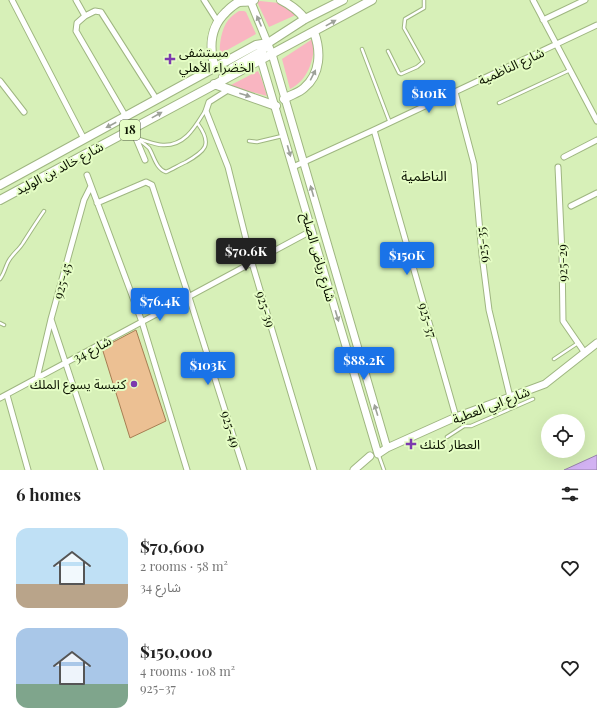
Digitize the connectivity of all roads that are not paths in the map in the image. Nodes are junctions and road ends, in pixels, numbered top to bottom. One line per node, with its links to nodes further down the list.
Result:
1 (12, 0): 43 (street)
2 (76, 0): 11 (street)
3 (203, 0): 14 (street)
4 (281, 0): 12 (main road)
5 (343, 0): 12 (main road)
6 (372, 0): 16 (main road, شارع خالد بن الوليد / 18, one-way to 6)
7 (424, 0): 20 (lane)
8 (533, 0): 13 (street)
9 (585, 0): 13 (street)
10 (252, 1): 14 (main road); 18 (street, شارع رياض الصلح, one-way to 10)
11 (85, 16): 30 (street); 35 (street)
12 (305, 19): 18 (main road)
13 (543, 20): 17 (street)
14 (218, 22): 23 (main road)
15 (597, 25): 17 (street, شارع الناظمية)
16 (314, 32): 18 (main road, شارع خالد بن الوليد / 18); 29 (main road, one-way to 16)
17 (556, 44): 24 (street); 28 (street, شارع الناظمية)
18 (270, 48): 21 (main road); 22 (main road, شارع خالد بن الوليد / 18); 29 (street, شارع رياض الصلح)
19 (362, 49): 37 (lane)
20 (388, 51)
21 (248, 54): 23 (main road, شارع خالد بن الوليد / 18); 26 (main road)
22 (261, 60): 26 (main road, شارع خالد بن الوليد / 18); 32 (street, شارع رياض الصلح)
23 (214, 68): 30 (main road, شارع خالد بن الوليد / 18)
24 (570, 70): 31 (lane); 36 (street)
25 (0, 81): 34 (street)
26 (216, 83): 27 (main road); 39 (main road, شارع خالد بن الوليد / 18, one-way to 26)
27 (228, 90): 32 (main road, one-way to 32); 33 (street)
28 (455, 92): 37 (street, شارع الناظمية); 77 (street, 925-35)
29 (284, 99): 48 (street, شارع رياض الصلح)
30 (157, 100): 35 (main road, شارع خالد بن الوليد / 18)
31 (499, 104)
32 (276, 106): 41 (street, شارع رياض الصلح)
33 (206, 111): 38 (lane); 60 (street, 925-39)
34 (24, 112)
35 (126, 117): 43 (main road, شارع خالد بن الوليد / 18, one-way to 43)
36 (597, 121)
37 (390, 123): 40 (street, شارع الناظمية)
38 (198, 124): 42 (lane); 42 (lane)
39 (132, 129): 42 (street); 55 (main road, شارع خالد بن الوليد / 18)
40 (374, 130): 48 (street, شارع الناظمية); 79 (street, 925-37)
41 (285, 135): 45 (lane); 49 (street, شارع رياض الصلح, one-way to 49)
42 (136, 138): 47 (street)
43 (84, 139): 52 (main road, شارع خالد بن الوليد / 18)
44 (597, 140): 46 (street)
45 (249, 141)
46 (564, 157)
47 (145, 160)
48 (304, 162): 49 (street, شارع الناظمية); 72 (street, شارع رياض الصلح, one-way to 48)
49 (293, 167): 59 (street, شارع رياض الصلح)
50 (558, 167): 67 (street, 925-29)
51 (87, 175): 53 (street)
52 (0, 185)
53 (91, 186): 56 (street); 63 (street, 925-45)
54 (597, 193): 57 (street)
55 (0, 200)
56 (97, 203): 62 (street, 925-49); 64 (street)
57 (571, 206)
58 (44, 211): 61 (lane)
59 (311, 231): 60 (street, شارع 34); 73 (street, شارع رياض الصلح, one-way to 73)
60 (252, 263): 62 (street, شارع 34); 89 (street, 925-39)
61 (0, 279)
62 (189, 296): 64 (street, شارع 34); 88 (street, 925-49)
63 (51, 319): 71 (street); 74 (street, 925-45)
64 (142, 322): 71 (street, شارع 34); 87 (street)
65 (0, 323): 66 (lane)
66 (4, 324)
67 (578, 343): 69 (street, 925-29); 70 (lane)
68 (597, 344): 69 (street, شارع ابي العطية)
69 (585, 352): 77 (street, شارع ابي العطية)
70 (554, 359)
71 (66, 363): 74 (street, شارع 34); 86 (street)
72 (364, 369): 73 (street); 82 (street, شارع رياض الصلح, one-way to 72)
73 (354, 373): 83 (street, شارع رياض الصلح)
74 (37, 378): 75 (street, شارع 34)
75 (7, 394): 76 (street, شارع 34); 85 (street)
76 (0, 398)
77 (510, 398): 79 (street, شارع ابي العطية)
78 (533, 399): 80 (lane)
79 (458, 417): 80 (lane); 82 (street, شارع ابي العطية)
80 (464, 426): 81 (lane)
81 (447, 437)
82 (387, 448): 83 (street, شارع ابي العطية)
83 (378, 454): 91 (lane)
84 (370, 456): 90 (street)
85 (28, 470)
86 (101, 470)
87 (187, 470)
88 (244, 470)
89 (314, 470)
90 (354, 470)
91 (384, 470)

